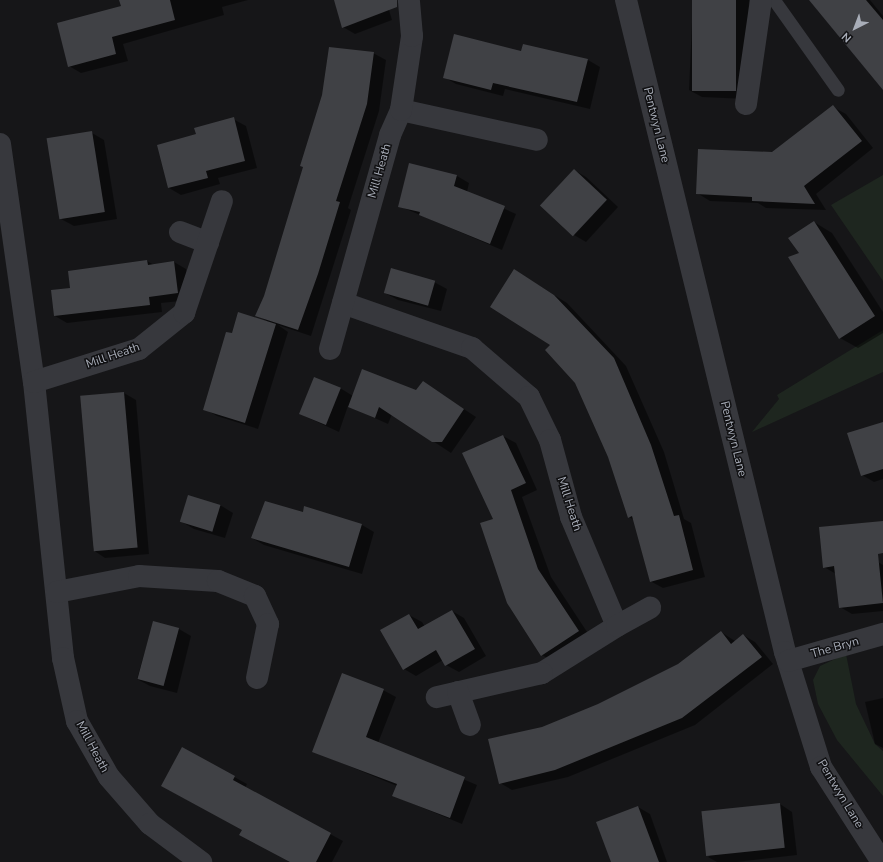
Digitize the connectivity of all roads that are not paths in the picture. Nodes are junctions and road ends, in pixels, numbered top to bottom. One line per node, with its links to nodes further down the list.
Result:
1 (409, 0): 7 (street, Mill Heath)
2 (626, 0): 20 (street, Pentwyn Lane)
3 (761, 0): 6 (street)
4 (774, 0): 5 (lane)
5 (838, 90)
6 (746, 104)
7 (401, 110): 8 (street); 13 (street, Mill Heath)
8 (537, 140)
9 (0, 144): 15 (street, Mill Heath)
10 (222, 201): 12 (street, Mill Heath)
11 (180, 232): 12 (street)
12 (208, 243): 15 (street, Mill Heath)
13 (343, 303): 14 (street, Mill Heath); 18 (street, Mill Heath)
14 (330, 349)
15 (34, 382): 16 (street, Mill Heath)
16 (57, 592): 21 (street); 25 (street, Mill Heath)
17 (650, 608): 18 (street)
18 (617, 626): 22 (street)
19 (883, 634): 20 (street, The Bryn)
20 (788, 661): 26 (street, Pentwyn Lane)
21 (256, 678)
22 (458, 692): 23 (street); 24 (street)
23 (437, 697)
24 (470, 725)
25 (201, 862)
26 (882, 862)

